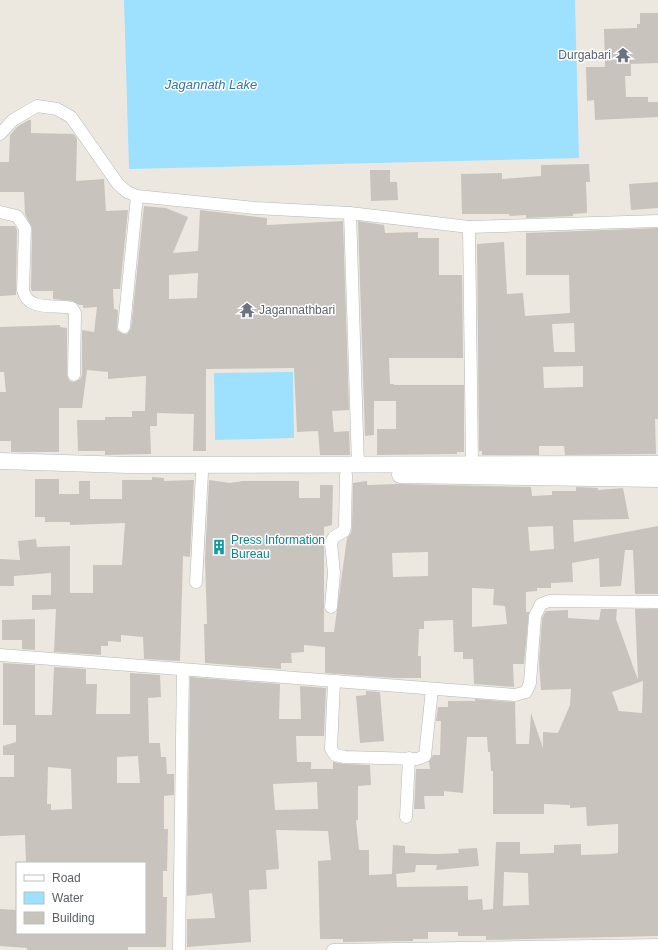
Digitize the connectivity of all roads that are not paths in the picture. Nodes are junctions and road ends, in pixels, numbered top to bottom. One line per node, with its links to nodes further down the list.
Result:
1 (0, 134): 2 (street)
2 (137, 196): 4 (street); 7 (street)
3 (0, 212): 8 (street)
4 (350, 213): 6 (street); 12 (street)
5 (658, 221): 6 (street)
6 (469, 227): 10 (street)
7 (124, 327)
8 (74, 375)
9 (0, 462): 12 (street)
10 (472, 463): 11 (street); 12 (street)
11 (658, 464)
12 (352, 470): 14 (street); 15 (street); 18 (street)
13 (0, 471): 14 (street)
14 (202, 473): 16 (street)
15 (658, 479)
16 (196, 582)
17 (658, 602): 22 (street)
18 (331, 607)
19 (0, 655): 20 (street)
20 (183, 670): 21 (street); 26 (street)
21 (334, 682): 22 (street); 23 (street)
22 (432, 689): 23 (street)
23 (409, 758): 24 (street)
24 (406, 817)
25 (658, 945): 28 (street)
26 (179, 950)
27 (333, 950): 28 (street)
28 (337, 950)

